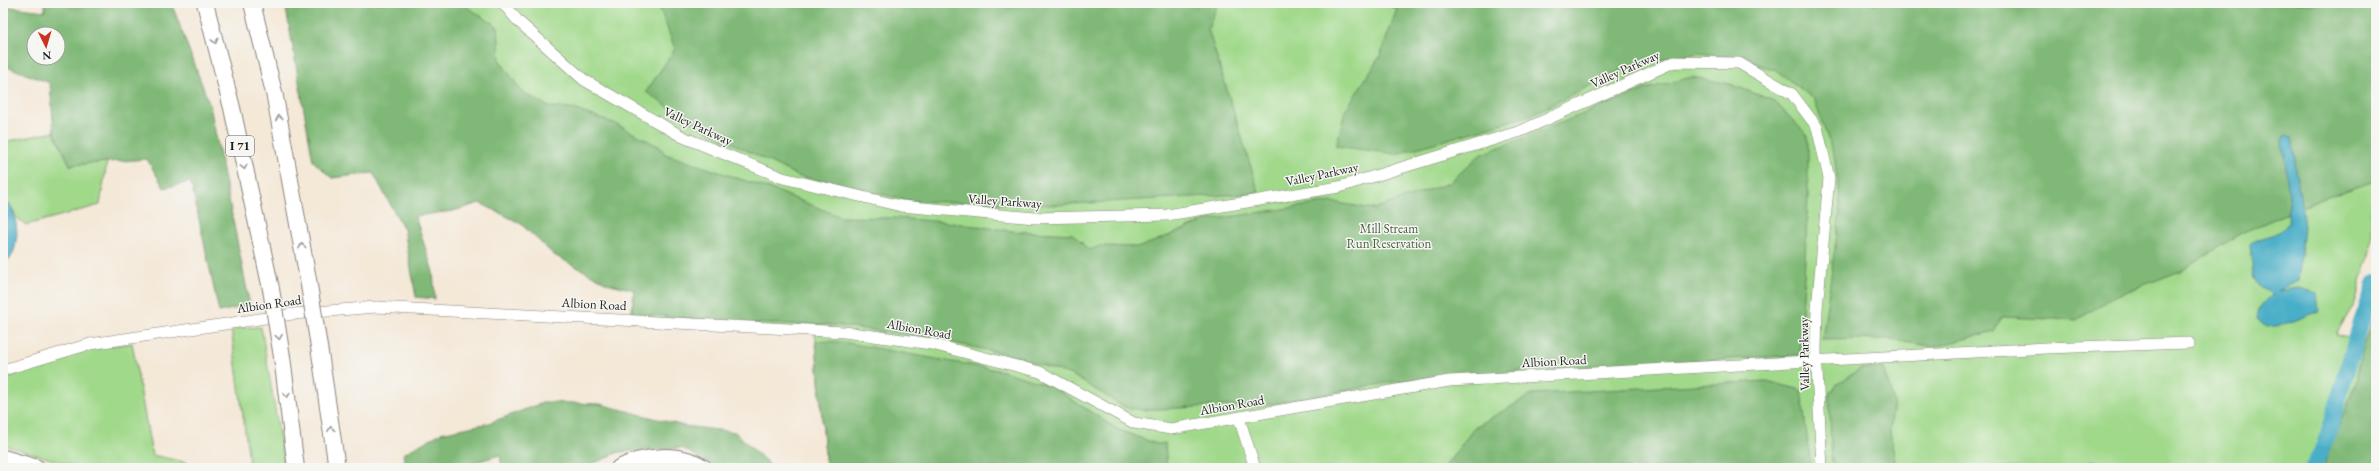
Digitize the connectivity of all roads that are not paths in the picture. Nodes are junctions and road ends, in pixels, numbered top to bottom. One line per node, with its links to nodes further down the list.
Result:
1 (205, 3): 10 (highway, I 71, one-way to 10, bridge)
2 (252, 3): 11 (highway, one-way to 2, bridge)
3 (503, 3): 5 (street, Valley Parkway)
4 (2189, 343): 5 (street, Albion Road)
5 (1816, 363): 7 (street, Albion Road); 17 (street, Valley Parkway)
6 (3, 370): 7 (street, Albion Road)
7 (1239, 418): 16 (street)
8 (3, 458): 9 (highway)
9 (37, 468)
10 (296, 468)
11 (337, 468)
12 (620, 468): 15 (highway)
13 (643, 468): 14 (highway)
14 (681, 468)
15 (704, 468)
16 (1255, 468)
17 (1822, 468)

